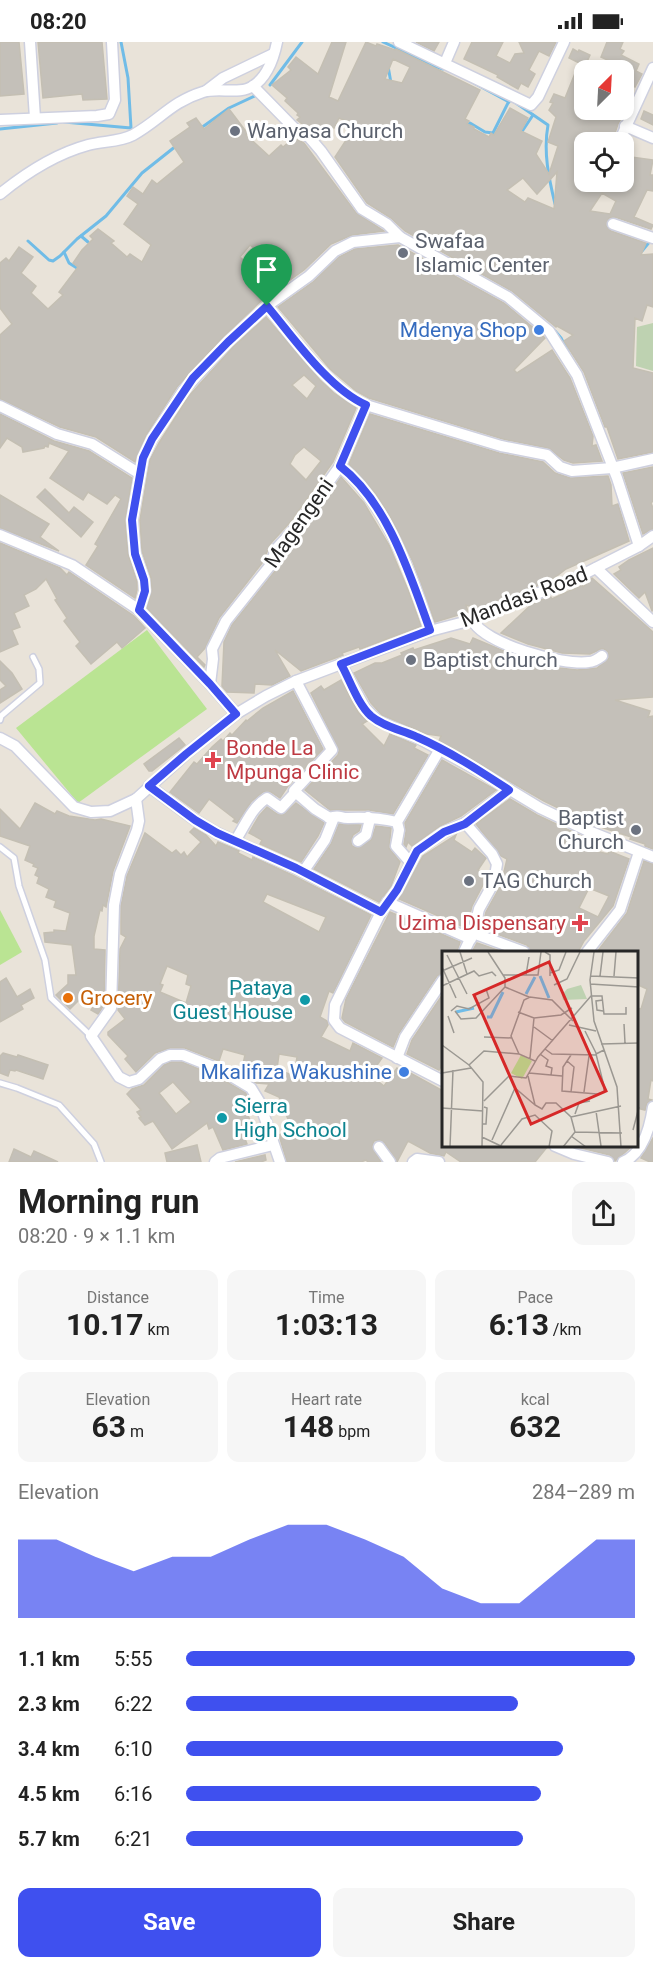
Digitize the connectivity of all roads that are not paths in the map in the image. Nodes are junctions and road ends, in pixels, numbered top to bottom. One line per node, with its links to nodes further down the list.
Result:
1 (30, 42): 12 (street)
2 (112, 42): 12 (street)
3 (277, 42): 7 (street)
4 (399, 42): 8 (street)
5 (454, 42): 8 (street)
6 (564, 42): 8 (street)
7 (273, 54): 10 (street); 11 (street)
8 (445, 63)
9 (653, 68): 14 (street)
10 (253, 86): 11 (street); 19 (street)
11 (206, 91): 17 (street)
12 (35, 118): 13 (street)
13 (0, 120)
14 (625, 126): 15 (street); 16 (street)
15 (623, 132)
16 (653, 138)
17 (0, 194)
18 (613, 224): 20 (street)
19 (400, 237): 21 (street); 26 (street)
20 (653, 238)
21 (267, 306): 22 (street); 27 (street)
22 (366, 405): 25 (street); 26 (street)
23 (0, 406): 27 (street)
24 (653, 459): 26 (street)
25 (340, 466): 35 (street, Magengeni); 40 (street, Magengeni)
26 (612, 468): 30 (street)
27 (140, 474): 32 (street)
28 (0, 535): 32 (street)
29 (653, 536): 30 (street, Mandasi Road)
30 (639, 546): 31 (street, Mandasi Road)
31 (596, 568): 33 (street, Mandasi Road); 34 (street)
32 (139, 610): 40 (street)
33 (472, 620): 35 (street, Mandasi Road); 36 (street)
34 (653, 622)
35 (430, 631): 38 (street, Mandasi Road)
36 (602, 656)
37 (33, 657): 42 (lane)
38 (341, 664): 39 (street, Mandasi Road); 44 (street)
39 (296, 681): 41 (street, Mandasi Road); 50 (street)
40 (210, 684): 41 (street)
41 (236, 714): 45 (street, Mandasi Road)
42 (0, 720)
43 (0, 738): 48 (street, Mandasi Road)
44 (440, 750): 46 (street); 51 (street)
45 (149, 786): 48 (street, Mandasi Road); 53 (street)
46 (509, 790): 52 (street); 56 (street)
47 (292, 796): 53 (street)
48 (136, 799): 66 (street)
49 (368, 817): 50 (street); 51 (street); 54 (street)
50 (329, 818): 59 (street)
51 (397, 822): 58 (street)
52 (465, 824): 58 (street); 61 (street)
53 (235, 841): 59 (street)
54 (358, 841)
55 (0, 847): 66 (lane)
56 (639, 852): 57 (street); 64 (street)
57 (653, 857)
58 (411, 862): 60 (street)
59 (303, 872): 60 (street)
60 (384, 907): 61 (street); 67 (street)
61 (472, 936): 62 (street); 63 (street)
62 (464, 951)
63 (521, 951)
64 (588, 951)
65 (442, 981): 67 (street)
66 (91, 1036): 71 (street)
67 (397, 1058): 68 (street)
68 (442, 1080)
69 (0, 1083): 74 (lane)
70 (653, 1107): 81 (street)
71 (273, 1145): 75 (street); 76 (street)
72 (379, 1147): 77 (street)
73 (557, 1147): 80 (street)
74 (101, 1162)
75 (215, 1162)
76 (280, 1162)
77 (390, 1162)
78 (413, 1162): 79 (street)
79 (439, 1162)
80 (608, 1162)
81 (622, 1162)

